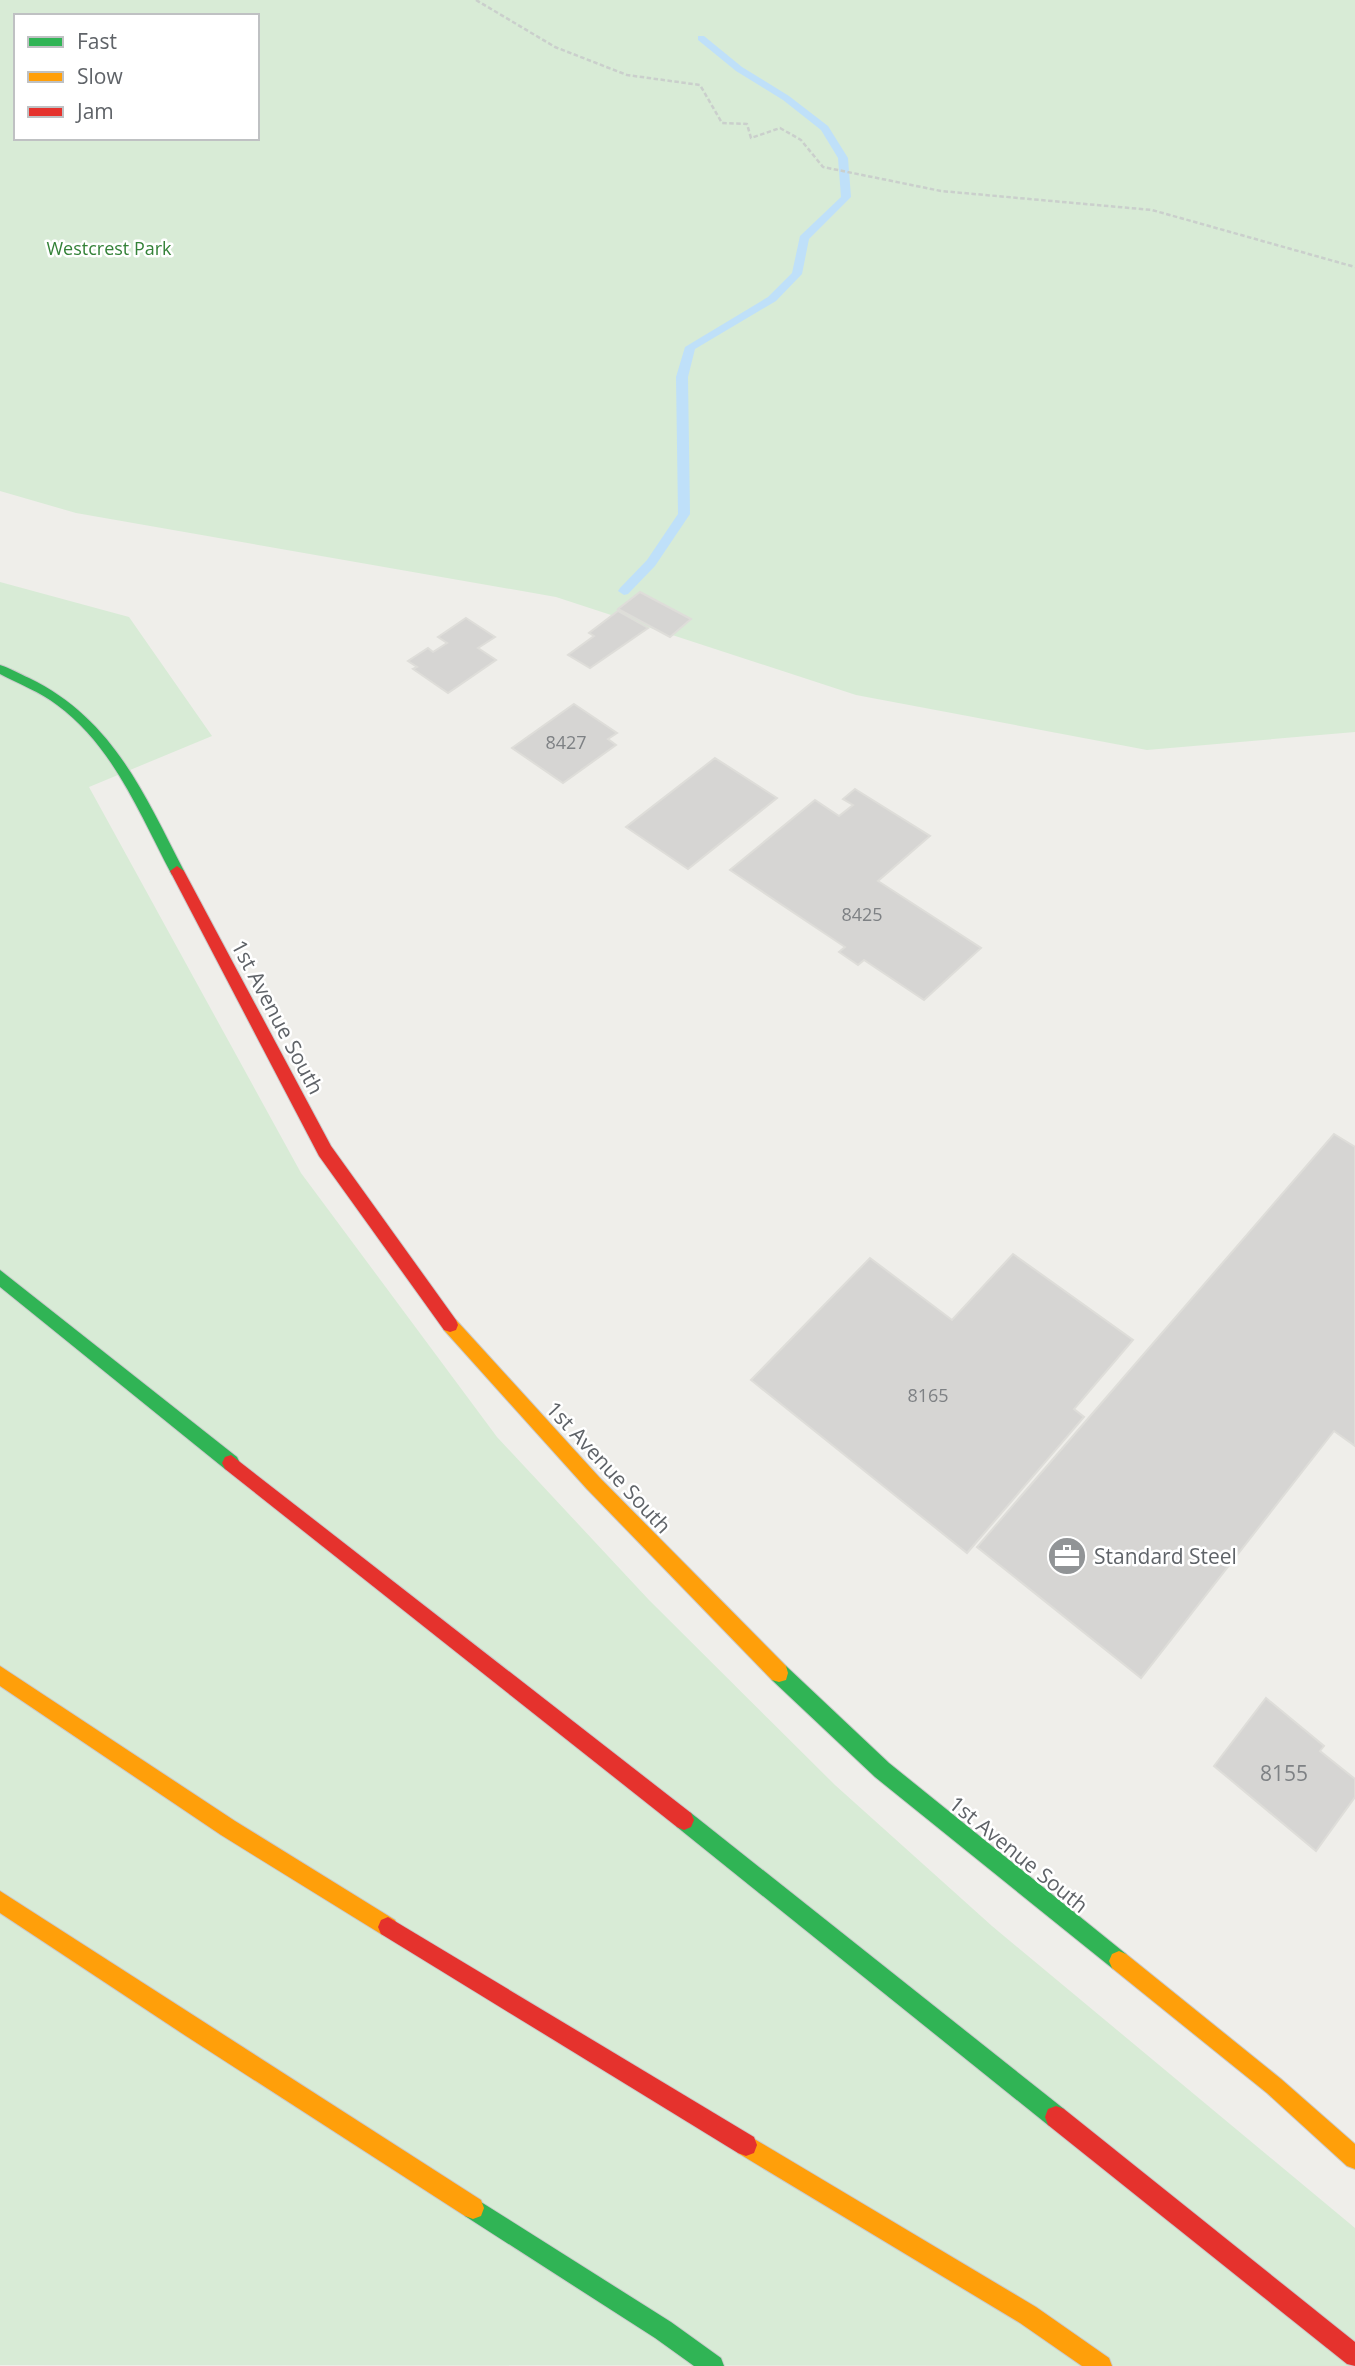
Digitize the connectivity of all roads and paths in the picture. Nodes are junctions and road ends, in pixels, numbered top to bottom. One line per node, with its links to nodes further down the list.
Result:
1 (476, 0): 2 (path)
2 (1355, 267)
3 (0, 669): 7 (main road, 1st Avenue South)
4 (0, 1277): 8 (main road)
5 (0, 1675): 10 (main road)
6 (0, 1901): 9 (main road)
7 (1355, 2158)
8 (1355, 2356)
9 (713, 2366)
10 (1101, 2366)

